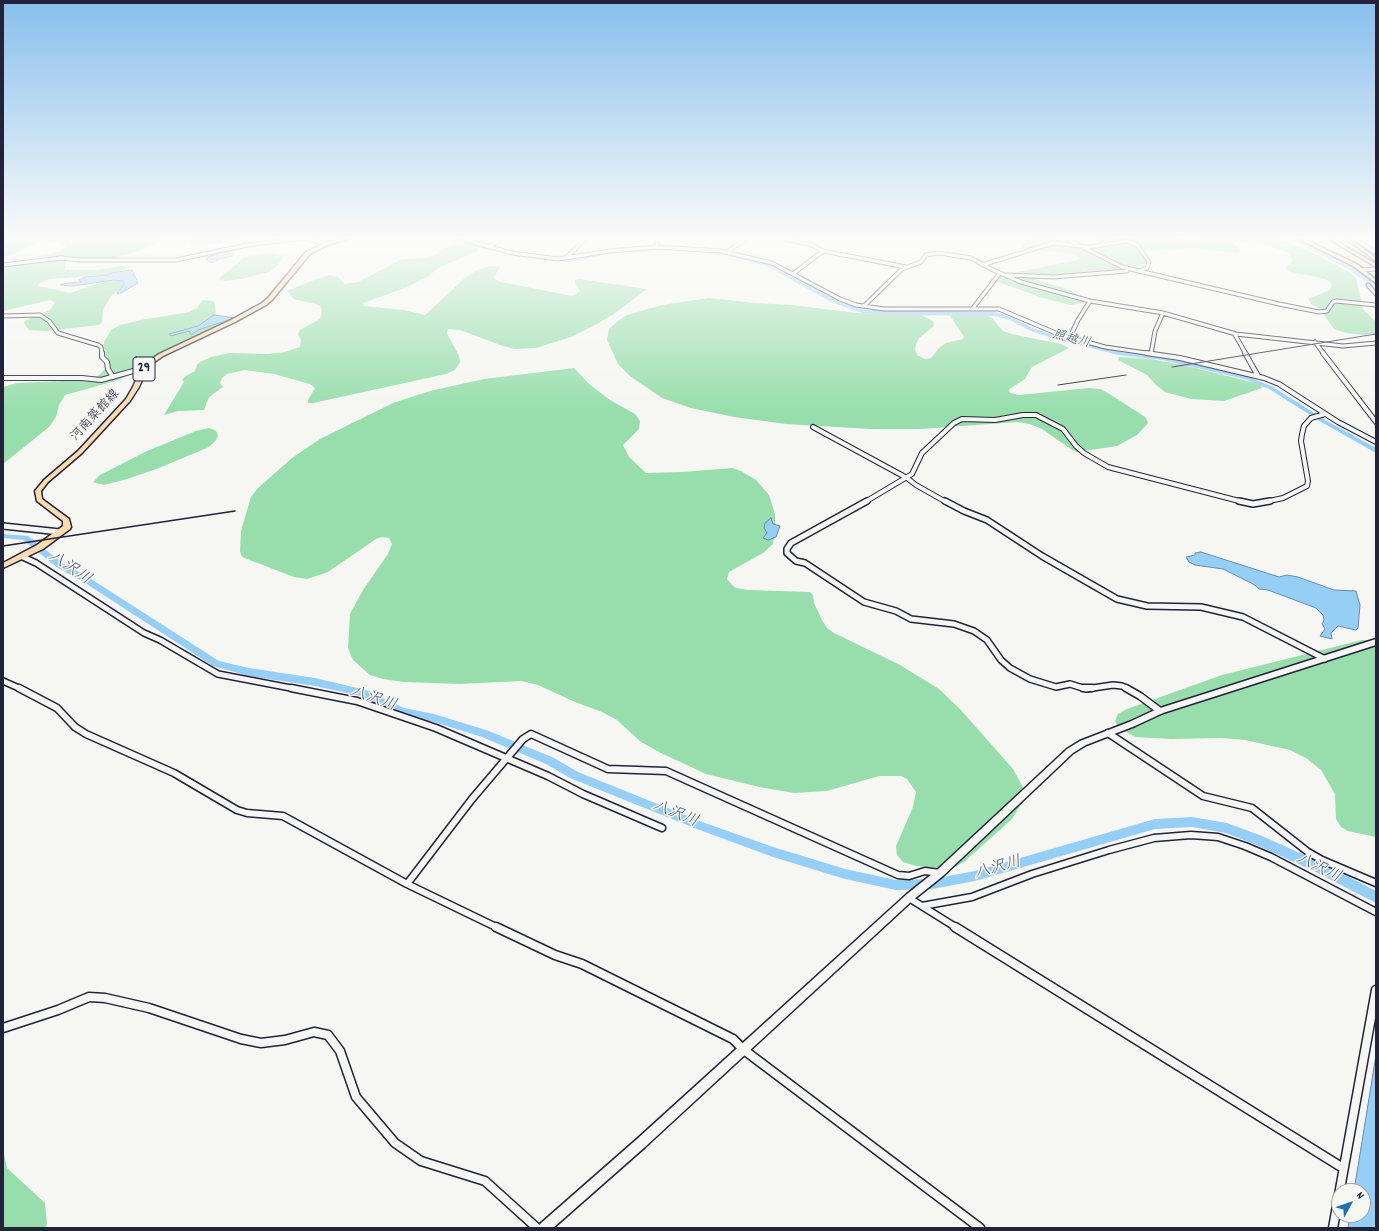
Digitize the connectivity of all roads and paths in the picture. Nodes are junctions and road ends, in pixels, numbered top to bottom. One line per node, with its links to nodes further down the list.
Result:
1 (274, 295): 18 (main road, 河南築館線 / 29)
2 (833, 295): 9 (street)
3 (875, 295): 9 (street)
4 (983, 295): 10 (street)
5 (1070, 295): 7 (street)
6 (1244, 295): 8 (street)
7 (1090, 301): 11 (street); 14 (street)
8 (1376, 305)
9 (864, 306): 10 (street)
10 (973, 308): 14 (street)
11 (1163, 313): 13 (street); 17 (street)
12 (3, 316): 20 (street)
13 (1234, 333): 15 (street); 19 (street)
14 (1070, 337): 17 (street)
15 (1315, 342): 16 (street); 23 (street)
16 (1376, 343)
17 (1151, 354): 19 (street)
18 (144, 368): 20 (street); 28 (main road, 河南築館線 / 29)
19 (1258, 376): 22 (street)
20 (113, 377): 21 (street)
21 (3, 378)
22 (1325, 414): 25 (street); 26 (street)
23 (1376, 422)
24 (813, 427): 26 (street)
25 (1376, 442)
26 (907, 478): 32 (street); 34 (street)
27 (3, 526): 28 (street)
28 (61, 532): 29 (main road)
29 (23, 557): 30 (main road); 36 (street)
30 (3, 566)
31 (1376, 642): 32 (street)
32 (1326, 659): 34 (street)
33 (3, 681): 39 (street)
34 (1160, 711): 35 (street)
35 (1108, 733): 38 (street); 40 (street)
36 (506, 758): 37 (street); 38 (street); 39 (street)
37 (662, 828)
38 (940, 873): 41 (street)
39 (407, 884): 46 (street)
40 (1376, 884)
41 (910, 897): 42 (street); 46 (street)
42 (922, 906): 43 (street); 47 (street)
43 (1376, 912)
44 (1376, 990): 47 (street)
45 (3, 1028): 48 (street)
46 (744, 1050): 49 (street); 50 (street)
47 (1343, 1168): 51 (street)
48 (537, 1228)
49 (544, 1228)
50 (980, 1228)
51 (1333, 1228)

